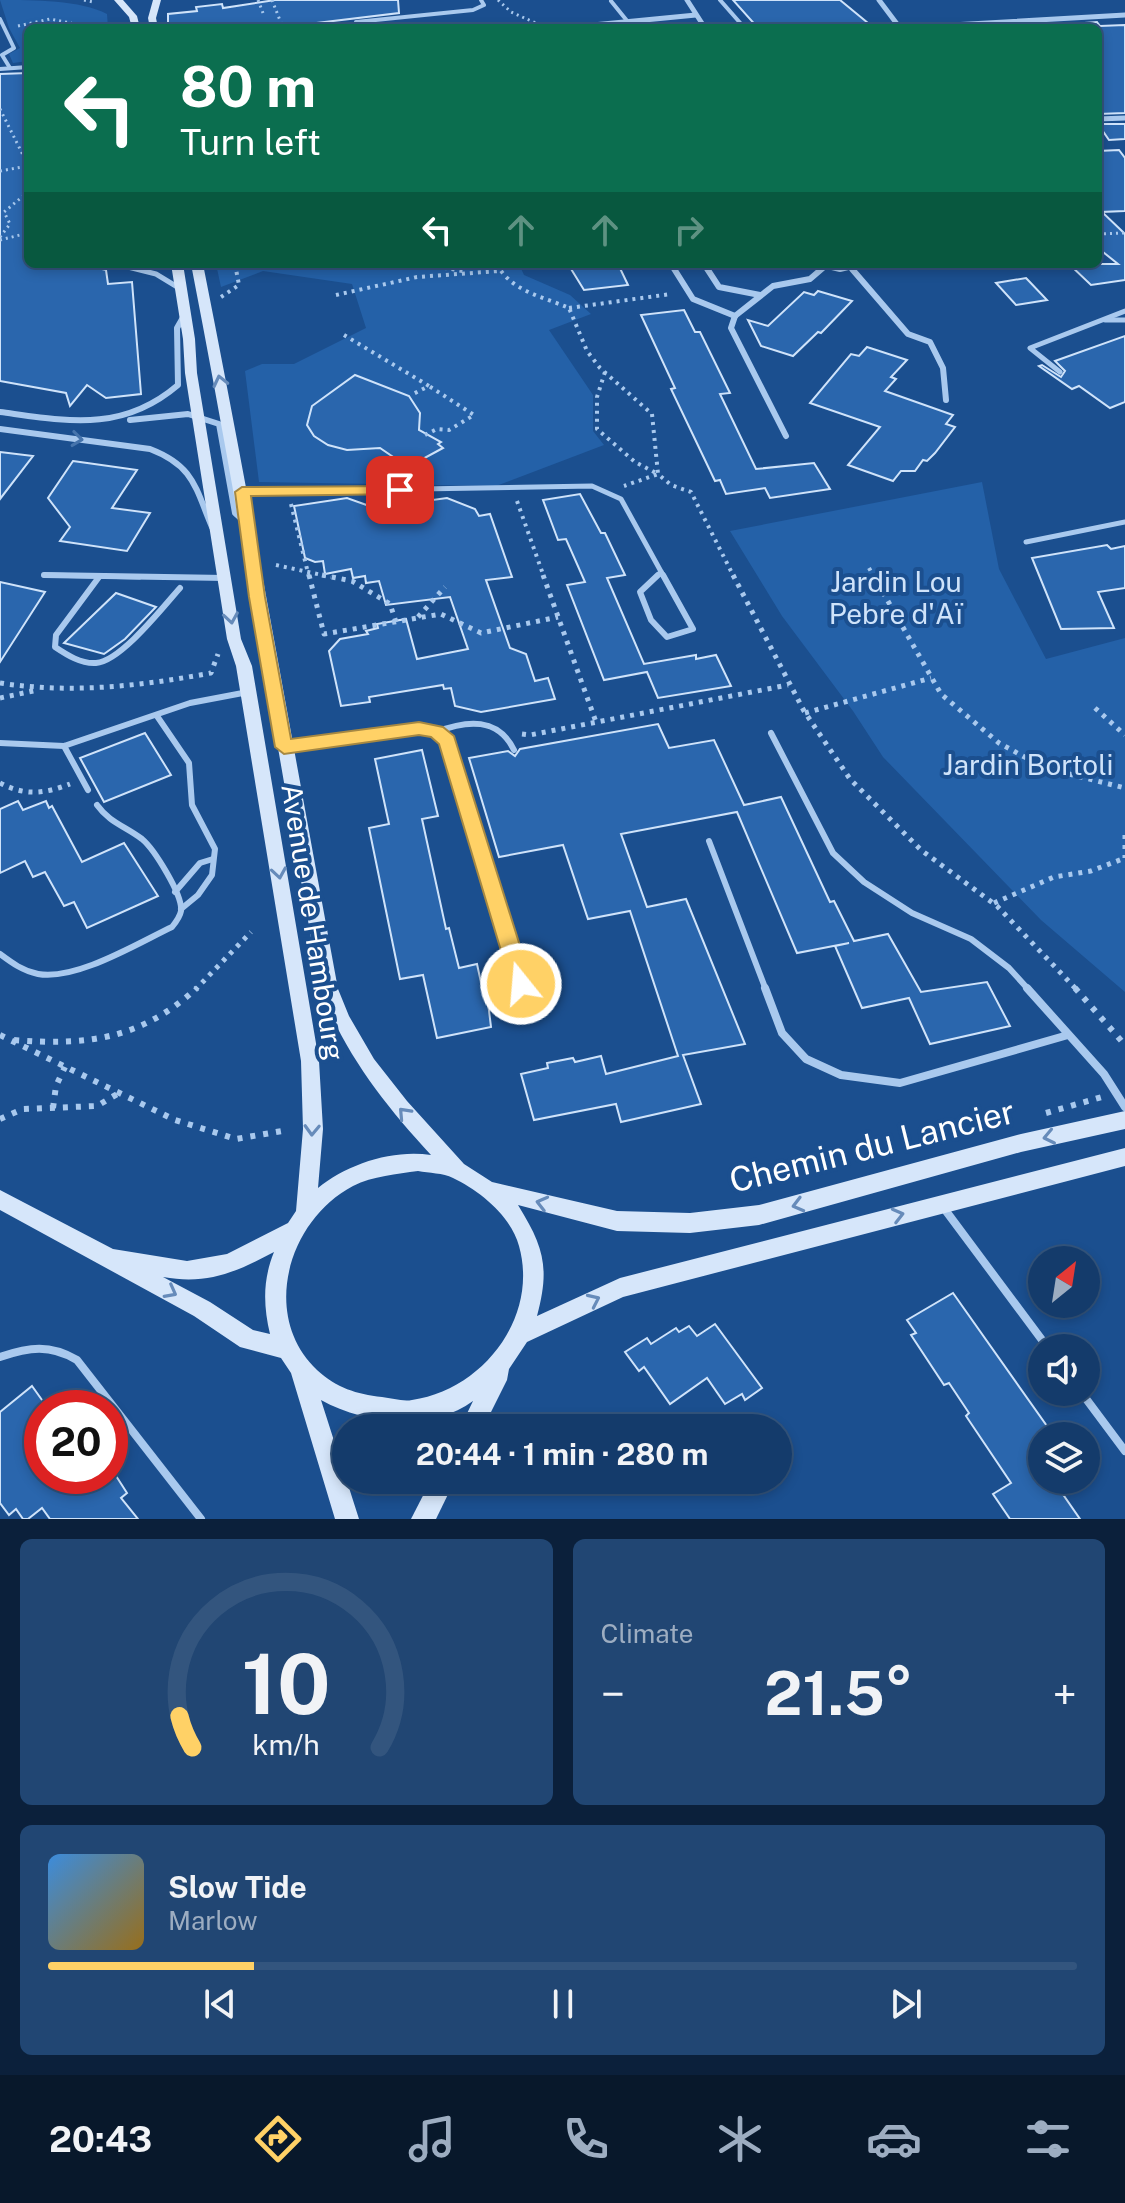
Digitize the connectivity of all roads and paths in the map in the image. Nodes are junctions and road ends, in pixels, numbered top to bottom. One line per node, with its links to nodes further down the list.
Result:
1 (84, 0): 13 (path)
2 (120, 0): 3 (street); 23 (street)
3 (134, 0)
4 (157, 0): 24 (street)
5 (258, 0): 14 (path)
6 (272, 0): 25 (path)
7 (481, 0): 18 (lane)
8 (498, 0): 26 (path)
9 (687, 0): 15 (street)
10 (720, 0): 29 (lane)
11 (879, 0): 30 (street)
12 (611, 1): 19 (lane)
13 (93, 2)
14 (263, 13)
15 (696, 15): 19 (street); 28 (street)
16 (1125, 15): 31 (street)
17 (0, 19): 32 (lane)
18 (356, 22)
19 (628, 22): 27 (street)
20 (24, 24): 32 (path)
21 (25, 24): 22 (path)
22 (71, 24)
23 (135, 24)
24 (153, 24)
25 (281, 24)
26 (542, 24)
27 (606, 24)
28 (702, 24)
29 (741, 24)
30 (897, 24)
31 (969, 24)
32 (5, 28): 34 (lane)
33 (24, 67): 34 (lane)
34 (10, 68): 35 (lane)
35 (0, 69)
36 (0, 109): 39 (path)
37 (1125, 118): 38 (street)
38 (1102, 119)
39 (24, 158)
40 (24, 167): 41 (path)
41 (0, 171)
42 (24, 195): 46 (path)
43 (1125, 233): 45 (path)
44 (24, 234): 46 (path)
45 (1102, 234)
46 (0, 239)
47 (135, 268): 61 (lane)
48 (149, 268): 61 (lane)
49 (178, 268): 62 (street, Avenue de Hambourg)
50 (198, 268): 88 (street, Avenue de Hambourg, one-way to 50)
51 (236, 268): 66 (path)
52 (445, 268): 60 (path)
53 (498, 268): 59 (path)
54 (673, 268): 63 (street)
55 (707, 268): 65 (street)
56 (819, 268): 65 (street)
57 (844, 268): 58 (street)
58 (852, 269): 78 (street)
59 (499, 271): 60 (path); 67 (path)
60 (476, 273): 64 (path)
61 (156, 274): 62 (lane)
62 (182, 290): 69 (street, Avenue de Hambourg)
63 (688, 292): 67 (path); 70 (street)
64 (336, 295)
65 (760, 295): 70 (street)
66 (221, 297)
67 (569, 308): 74 (path)
68 (1125, 311): 71 (lane)
69 (186, 313): 80 (street, Avenue de Hambourg); 81 (street)
70 (735, 316): 84 (street)
71 (1101, 320): 72 (lane); 75 (lane)
72 (1125, 320)
73 (344, 335): 76 (path)
74 (605, 372): 85 (path); 85 (path)
75 (1060, 372)
76 (429, 386): 77 (path); 83 (path)
77 (413, 394)
78 (946, 400)
79 (0, 412): 81 (street)
80 (198, 415): 81 (street); 91 (street); 92 (street, Avenue de Hambourg)
81 (102, 422)
82 (0, 429): 92 (street, one-way to 92)
83 (425, 435)
84 (786, 436)
85 (658, 474): 89 (path); 109 (path)
86 (512, 489): 87 (lane); 89 (lane); 103 (path)
87 (287, 491): 88 (lane); 96 (path)
88 (242, 492): 91 (street, Avenue de Hambourg)
89 (613, 493): 97 (lane)
90 (1125, 522): 93 (lane)
91 (248, 525): 125 (street, Avenue de Hambourg)
92 (218, 540): 100 (street, Avenue de Hambourg)
93 (1026, 542)
94 (276, 565): 96 (path)
95 (869, 568): 107 (path)
96 (308, 572): 105 (path); 105 (path)
97 (661, 572): 97 (lane)
98 (44, 575): 99 (lane)
99 (99, 577): 100 (lane); 102 (lane)
100 (225, 578): 111 (street, Avenue de Hambourg, one-way to 111)
101 (445, 587): 104 (path)
102 (180, 588)
103 (558, 617): 104 (path); 116 (path)
104 (417, 618): 105 (path)
105 (396, 622)
106 (218, 654): 110 (path)
107 (932, 678): 114 (path); 129 (path)
108 (0, 683): 110 (path)
109 (788, 685): 114 (path); 116 (path)
110 (42, 689): 112 (path)
111 (249, 692): 115 (lane); 160 (street, Avenue de Hambourg, one-way to 160)
112 (0, 698)
113 (1095, 708): 118 (path)
114 (805, 713): 137 (path)
115 (157, 716): 124 (lane); 135 (lane)
116 (596, 722): 120 (path)
117 (1125, 722): 118 (path)
118 (1114, 725): 122 (path)
119 (436, 732): 120 (lane); 125 (lane); 141 (lane)
120 (501, 732): 126 (lane)
121 (771, 733): 143 (lane)
122 (1125, 735)
123 (0, 743): 124 (lane)
124 (64, 746): 127 (lane)
125 (284, 747): 156 (street, Avenue de Hambourg, one-way to 125)
126 (514, 750)
127 (82, 779): 128 (path); 130 (lane)
128 (0, 783)
129 (1125, 788)
130 (88, 790)
131 (97, 805): 136 (lane)
132 (1125, 835): 134 (path)
133 (709, 841): 143 (lane)
134 (1125, 858): 137 (path)
135 (213, 859): 136 (lane); 138 (lane)
136 (175, 892): 138 (lane)
137 (994, 903): 145 (path)
138 (181, 909): 140 (lane)
139 (251, 932): 144 (path)
140 (0, 954)
141 (531, 1015)
142 (0, 1035): 144 (path)
143 (1068, 1035): 147 (lane)
144 (9, 1040): 146 (path)
145 (1125, 1045)
146 (65, 1067): 148 (path); 150 (path)
147 (1118, 1092): 149 (lane); 151 (path)
148 (119, 1093): 150 (path); 154 (path)
149 (1125, 1107)
150 (53, 1108): 152 (path)
151 (1039, 1115)
152 (0, 1119)
153 (1125, 1120): 157 (street, Chemin du Lancier, one-way to 157)
154 (282, 1131)
155 (1125, 1157): 159 (street)
156 (457, 1170): 157 (street); 160 (street)
157 (493, 1190): 163 (street)
158 (0, 1199): 162 (street)
159 (941, 1204): 163 (street, one-way to 159); 164 (lane)
160 (306, 1213): 161 (street)
161 (293, 1231): 162 (street); 165 (street)
162 (102, 1256): 165 (street, one-way to 165)
163 (524, 1333): 167 (street)
164 (1038, 1334)
165 (287, 1349): 168 (street)
166 (0, 1357): 173 (lane)
167 (501, 1367): 168 (street); 170 (street)
168 (301, 1371): 174 (street)
169 (1091, 1406): 171 (lane)
170 (478, 1414)
171 (1125, 1451)
172 (436, 1494): 175 (street)
173 (201, 1519)
174 (347, 1519)
175 (423, 1519)

